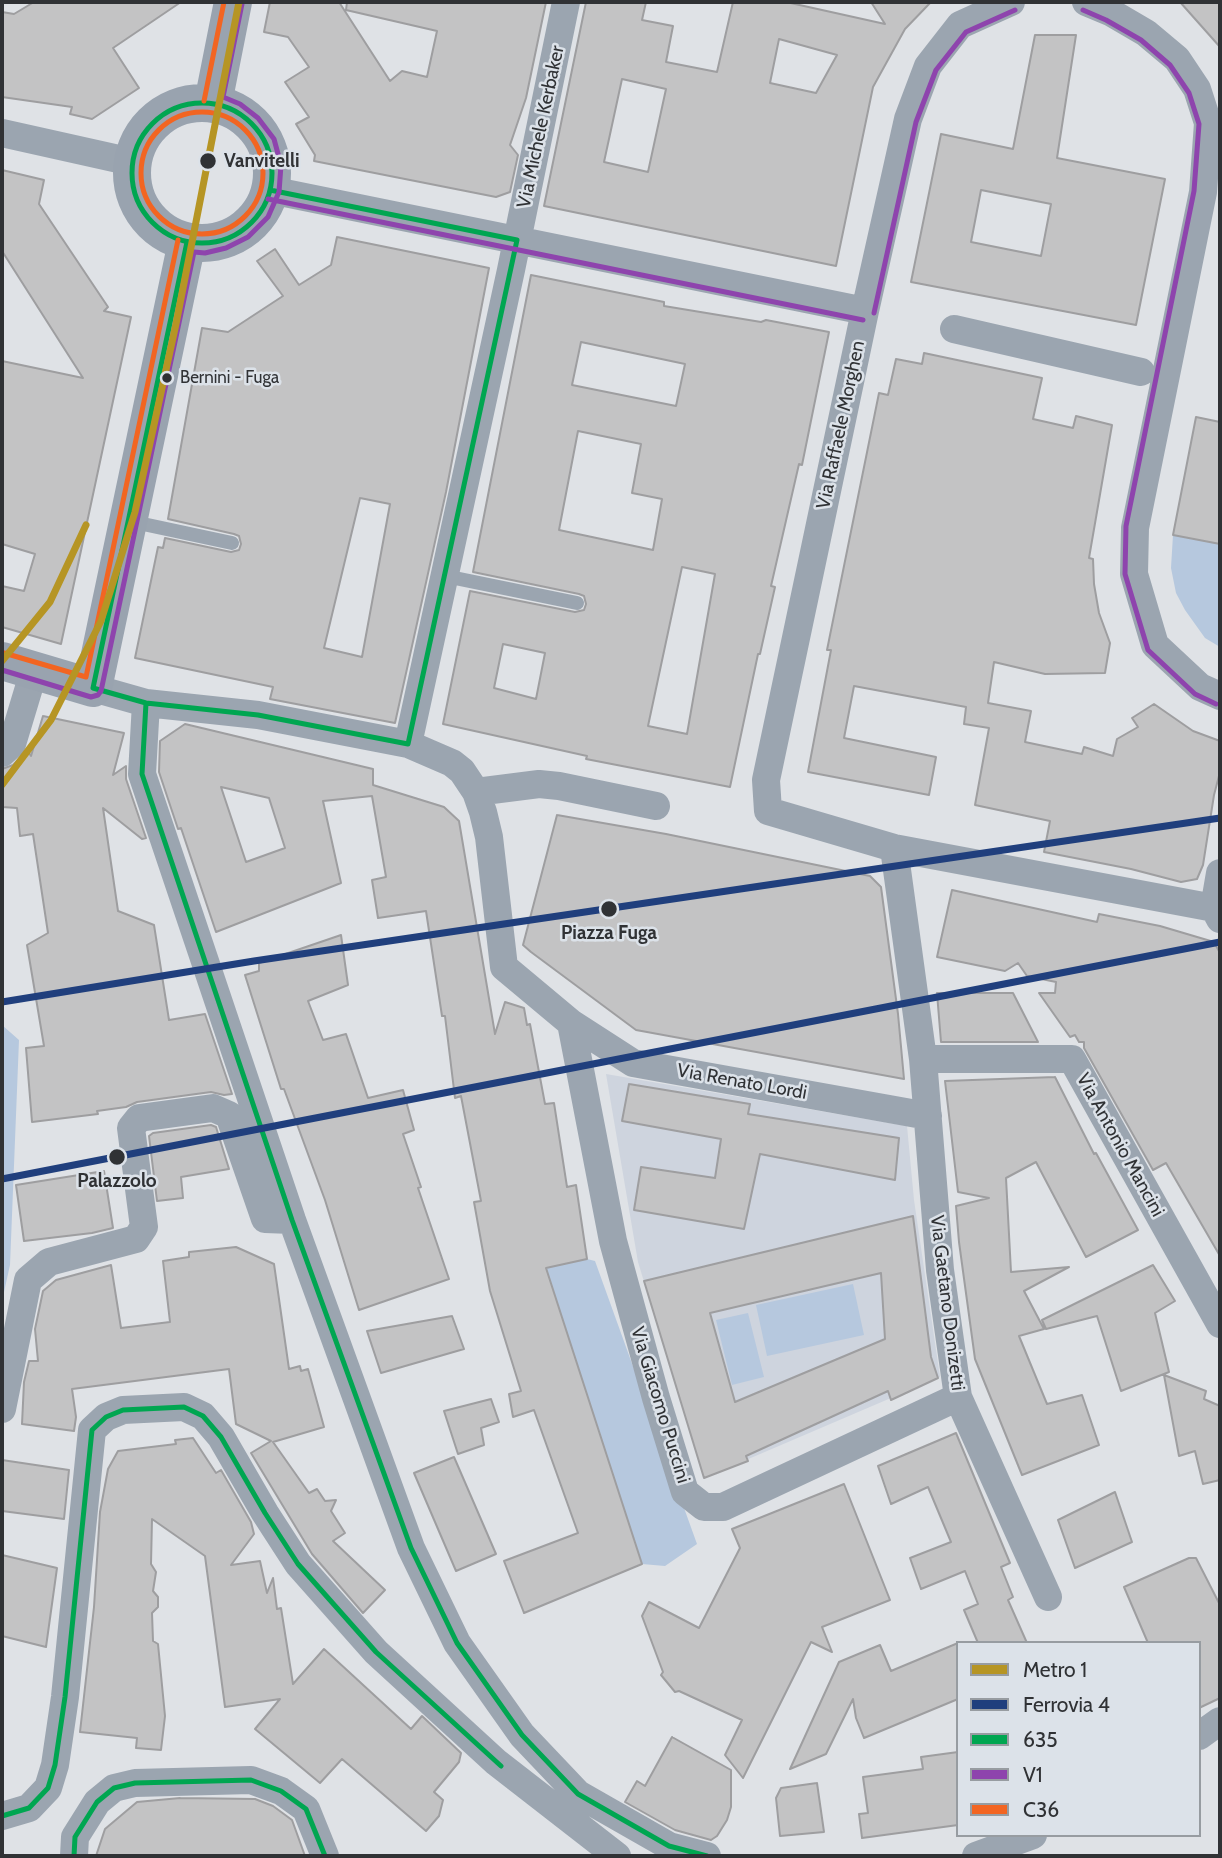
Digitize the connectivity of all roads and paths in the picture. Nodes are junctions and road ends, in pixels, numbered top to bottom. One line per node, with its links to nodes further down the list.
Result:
1 (233, 2): 5 (street)
2 (566, 2): 9 (street, Via Michele Kerbaker)
3 (1012, 2): 11 (street, Via Raffaele Morghen)
4 (1086, 2): 20 (street)
5 (213, 103): 7 (street); 8 (street)
6 (2, 133): 7 (street)
7 (132, 162): 10 (street)
8 (270, 190): 9 (street); 10 (street)
9 (517, 240): 11 (street); 16 (street, Via Michele Kerbaker)
10 (187, 242): 14 (street)
11 (864, 311): 26 (street, Via Raffaele Morghen)
12 (954, 329): 13 (street)
13 (1141, 372)
14 (128, 520): 15 (lane); 19 (street)
15 (232, 543)
16 (445, 576): 17 (lane); 22 (street, Via Michele Kerbaker)
17 (577, 603)
18 (18, 666): 19 (street); 23 (street)
19 (93, 688): 21 (street)
20 (1220, 696)
21 (146, 703): 22 (street); 32 (street)
22 (408, 744): 24 (street)
23 (2, 752)
24 (476, 792): 25 (street); 29 (street, Via Renato Lordi)
25 (646, 806)
26 (894, 848): 28 (street); 30 (street)
27 (1220, 873): 28 (street)
28 (1217, 913)
29 (571, 1023): 31 (street, Via Renato Lordi); 34 (street, Via Giacomo Puccini)
30 (923, 1059): 31 (street); 33 (street, Via Antonio Mancini)
31 (928, 1116): 34 (street, Via Gaetano Donizetti)
32 (292, 1220): 35 (street); 44 (street)
33 (1220, 1324)
34 (958, 1397): 36 (street, Via Gaetano Donizetti)
35 (2, 1409)
36 (1048, 1597)
37 (1220, 1721): 38 (street)
38 (1201, 1735)
39 (2, 1816): 43 (street)
40 (1028, 1837): 45 (street)
41 (74, 1856): 42 (street)
42 (325, 1856)
43 (617, 1856)
44 (707, 1856)
45 (976, 1856)

